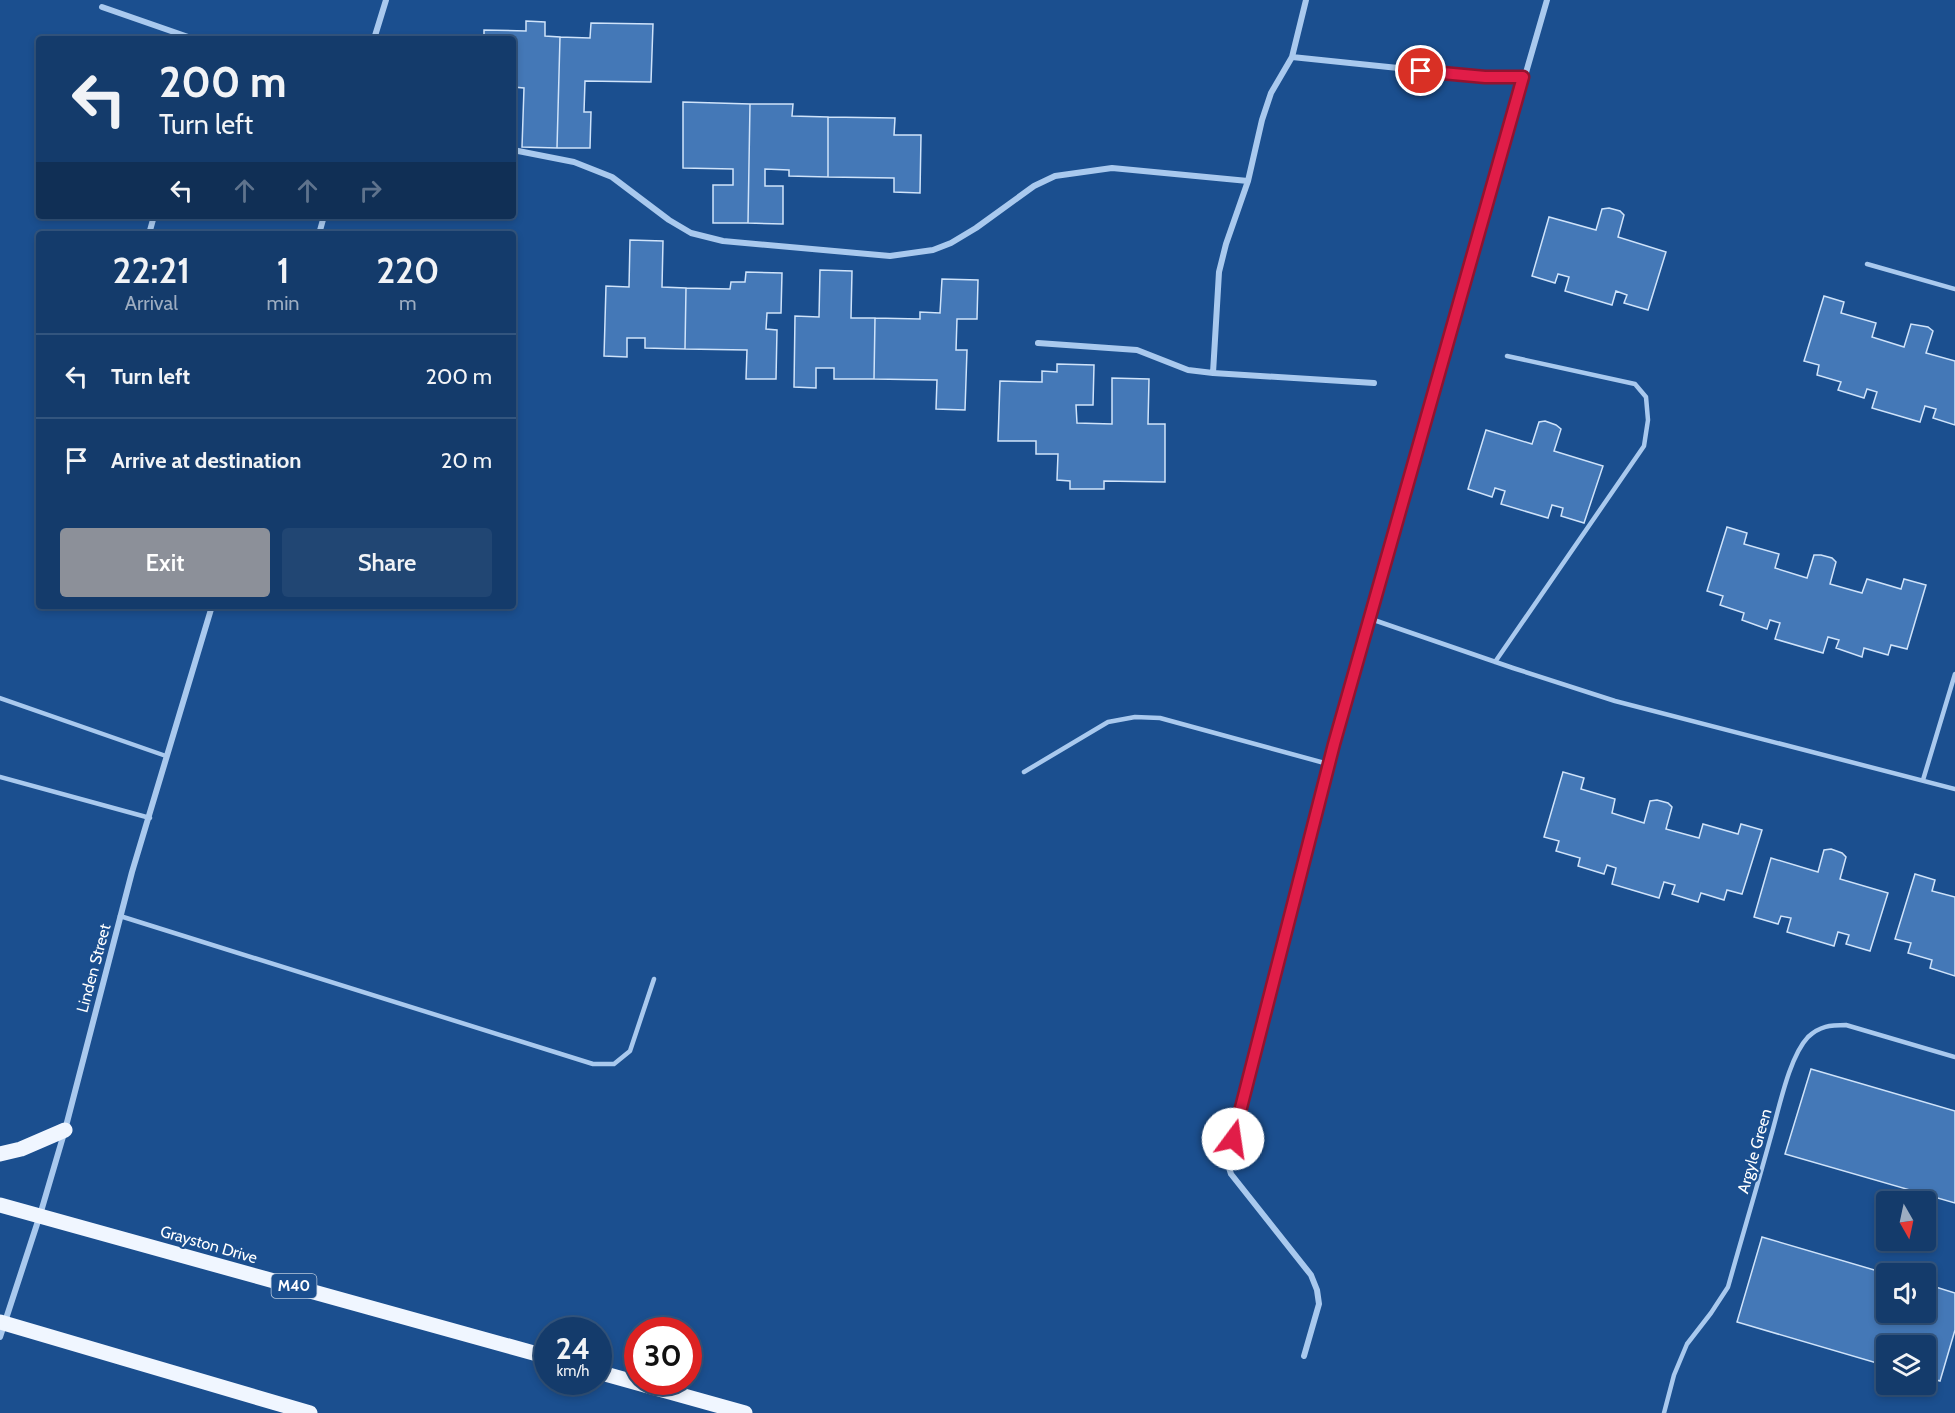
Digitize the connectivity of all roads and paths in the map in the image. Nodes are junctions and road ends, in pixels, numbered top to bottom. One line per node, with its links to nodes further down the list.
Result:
1 (386, 0): 6 (street)
2 (1306, 0): 7 (street)
3 (1546, 0): 8 (street)
4 (102, 7): 5 (street)
5 (185, 36)
6 (375, 36)
7 (1292, 57): 8 (street); 10 (street)
8 (1523, 77): 18 (street)
9 (516, 151): 10 (street)
10 (1248, 180): 15 (street)
11 (1867, 264): 12 (lane)
12 (1955, 289)
13 (1038, 343): 15 (street)
14 (1507, 356): 19 (lane)
15 (1213, 373): 16 (street)
16 (1374, 383)
17 (211, 609): 22 (street, Linden Street)
18 (1368, 618): 19 (lane); 23 (street)
19 (1495, 662): 26 (lane)
20 (1955, 674): 26 (lane)
21 (0, 698): 22 (lane)
22 (166, 756): 28 (street, Linden Street)
23 (1328, 764): 24 (lane); 38 (street)
24 (1024, 772)
25 (0, 777): 28 (lane)
26 (1923, 780): 27 (lane)
27 (1955, 789)
28 (150, 818): 29 (street, Linden Street)
29 (120, 916): 30 (lane); 32 (street, Linden Street)
30 (654, 979)
31 (1955, 1057): 42 (lane, Argyle Green)
32 (64, 1130): 33 (main road); 35 (street, Linden Street)
33 (0, 1154)
34 (0, 1205): 35 (main road, Grayston Drive / M40)
35 (40, 1215): 36 (street, Linden Street); 37 (main road, Grayston Drive / M40)
36 (1, 1328): 40 (main road)
37 (534, 1354)
38 (1304, 1356)
39 (612, 1376): 41 (main road)
40 (310, 1413)
41 (745, 1413)
42 (1664, 1413)

